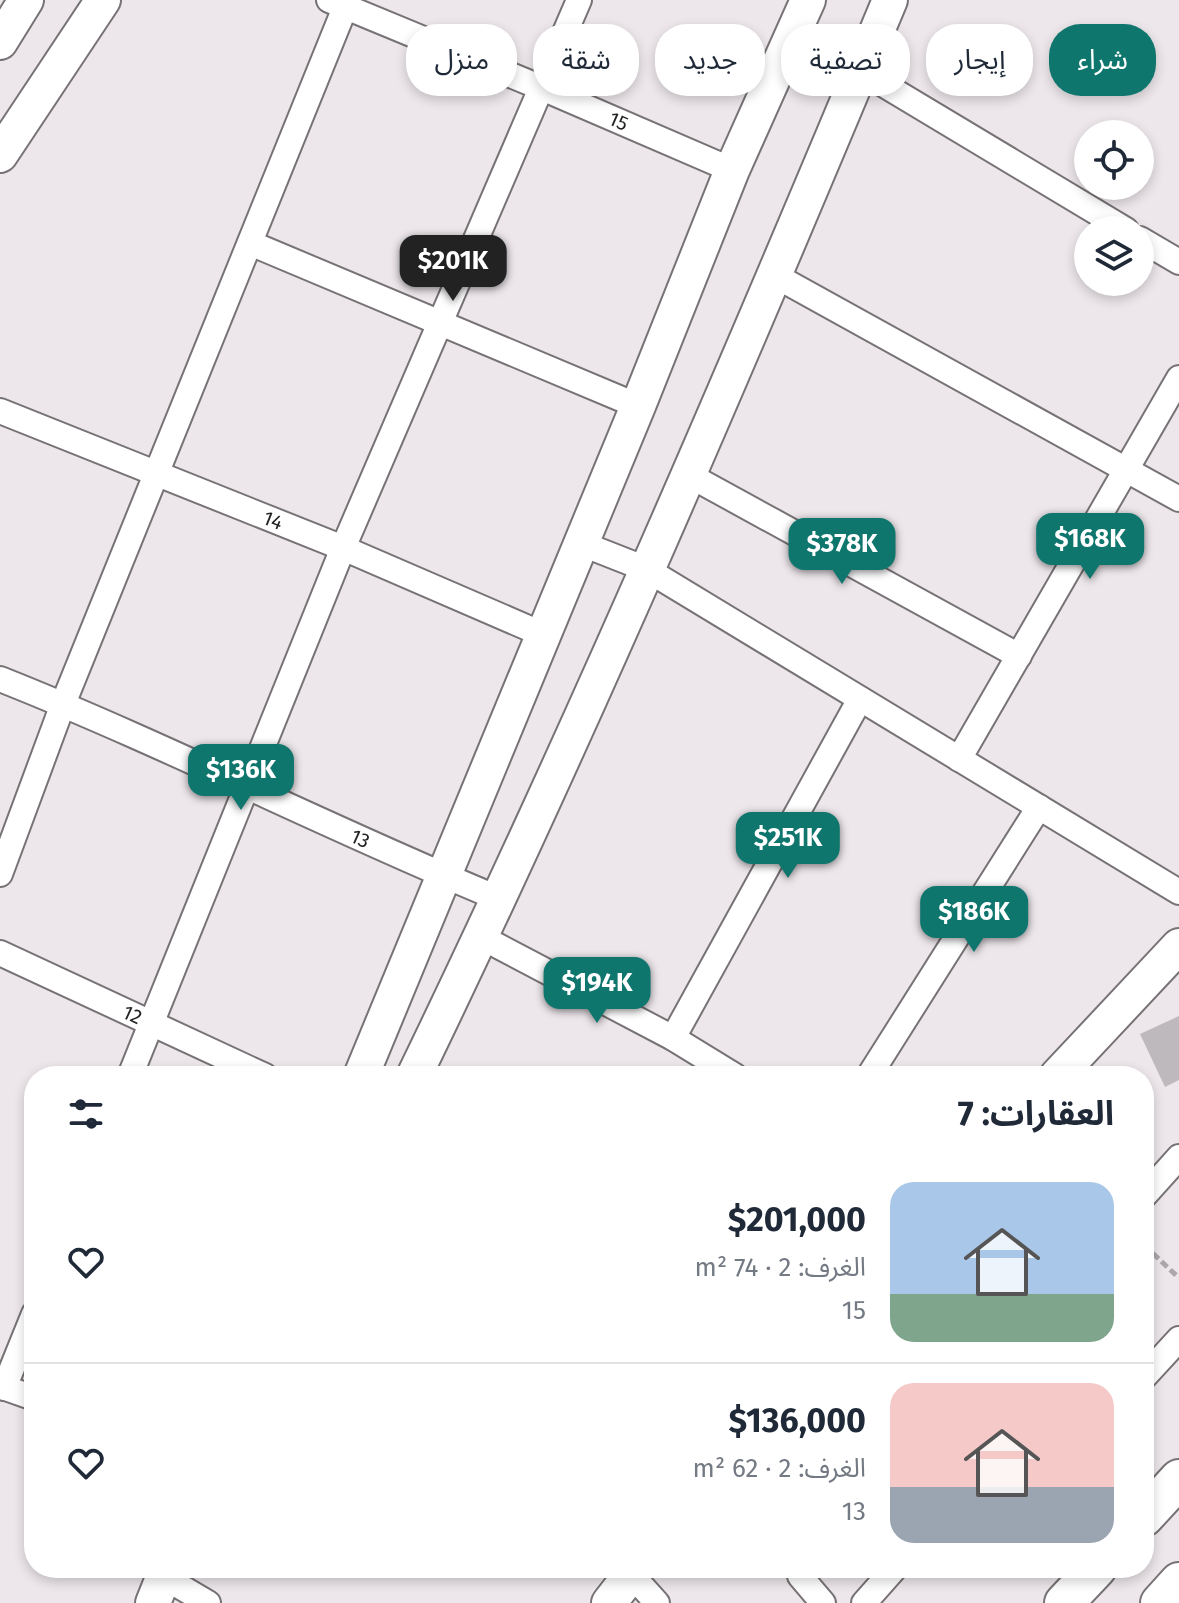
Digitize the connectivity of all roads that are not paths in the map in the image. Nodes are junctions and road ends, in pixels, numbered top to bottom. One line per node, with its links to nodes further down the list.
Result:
1 (26, 0): 10 (street)
2 (103, 0): 17 (street)
3 (579, 0): 7 (street)
4 (808, 0): 8 (street)
5 (890, 0): 9 (street)
6 (341, 2): 12 (street, 15); 20 (street)
7 (569, 24)
8 (798, 24)
9 (880, 24)
10 (0, 42)
11 (781, 62): 18 (street)
12 (533, 84)
13 (538, 96): 24 (street)
14 (561, 96): 18 (street, 15)
15 (850, 96): 23 (street)
16 (903, 96): 19 (street)
17 (0, 155)
18 (732, 170): 26 (street)
19 (1103, 216)
20 (250, 243): 24 (street); 29 (street)
21 (1154, 247): 22 (street)
22 (1179, 262)
23 (774, 275): 28 (street); 30 (street)
24 (439, 323): 26 (street); 33 (street)
25 (1179, 378): 28 (street)
26 (638, 406): 32 (street)
27 (0, 411): 29 (street, 14)
28 (1127, 468): 31 (street); 36 (street)
29 (156, 472): 33 (street, 14); 39 (street)
30 (687, 474): 34 (street); 36 (street)
31 (1179, 499)
32 (580, 543): 34 (street); 35 (street)
33 (343, 548): 35 (street, 14); 41 (street)
34 (646, 569): 38 (street); 46 (street)
35 (542, 634): 44 (street)
36 (1019, 656): 40 (street)
37 (0, 679): 39 (street, 13)
38 (860, 699): 40 (street); 51 (street)
39 (63, 704): 41 (street, 13); 43 (street)
40 (959, 759): 42 (street)
41 (246, 788): 44 (street, 13); 50 (street)
42 (1039, 807): 45 (street); 57 (street)
43 (0, 874)
44 (444, 876): 46 (street, 13); 54 (street)
45 (1179, 892)
46 (500, 899): 47 (street)
47 (481, 937): 51 (street); 55 (street)
48 (1177, 952): 58 (street)
49 (0, 953): 50 (street, 12)
50 (152, 1023): 52 (street); 53 (street, 12)
51 (673, 1038): 56 (street)
52 (134, 1066)
53 (244, 1066)
54 (365, 1066)
55 (419, 1066)
56 (719, 1066)
57 (875, 1066)
58 (1067, 1066)
59 (1179, 1157): 60 (street)
60 (1154, 1185)
61 (24, 1337): 64 (street)
62 (1179, 1339): 63 (street)
63 (1154, 1366)
64 (2, 1387): 65 (street)
65 (24, 1395)
66 (1179, 1479): 67 (main road)
67 (1154, 1506)
68 (624, 1578): 76 (street)
69 (636, 1578): 77 (street)
70 (802, 1578): 78 (street)
71 (886, 1578): 79 (street)
72 (1088, 1578): 80 (main road)
73 (1179, 1582): 81 (main road)
74 (161, 1583): 75 (street)
75 (208, 1603)
76 (609, 1603)
77 (657, 1603)
78 (823, 1603)
79 (864, 1603)
80 (1064, 1603)
81 (1160, 1603)

